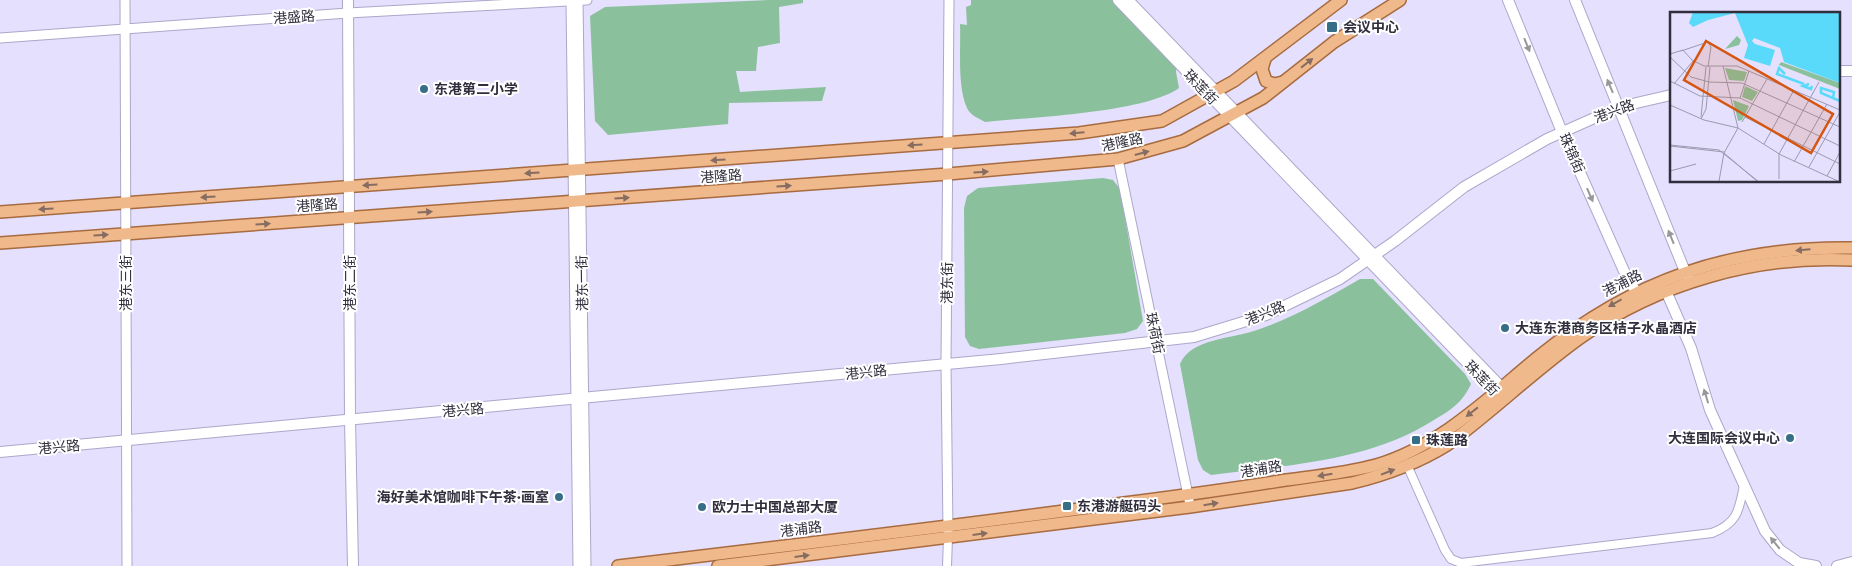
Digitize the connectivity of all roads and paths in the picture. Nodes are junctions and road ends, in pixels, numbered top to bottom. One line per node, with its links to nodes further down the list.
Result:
1 (125, 0): 13 (street, 港东三街)
2 (348, 0): 12 (main road, 港东二街)
3 (575, 0): 4 (street, 港盛路); 12 (street, 港盛路); 24 (street, 港东一街)
4 (587, 0)
5 (949, 0): 22 (street, 港东街)
6 (1118, 0): 17 (main road, 珠莲街)
7 (1128, 0): 17 (main road, 珠莲街)
8 (1341, 0): 15 (main road, 港隆路)
9 (1400, 0): 16 (main road, 港隆路, one-way to 9)
10 (1508, 0): 21 (main road, 珠锦街, one-way to 21)
11 (1574, 0): 19 (main road, one-way to 11)
12 (348, 13): 13 (street, 港盛路); 26 (main road, 港东二街)
13 (125, 29): 14 (street, 港盛路); 28 (street, 港东三街)
14 (0, 38)
15 (1265, 59): 16 (main road); 17 (main road, 港隆路)
16 (1283, 82): 20 (main road, 港隆路)
17 (1212, 93): 20 (main road, 珠莲街); 22 (main road, 港隆路, one-way to 22)
18 (1670, 95): 19 (main road, 港兴路)
19 (1619, 107): 21 (main road, 港兴路); 36 (main road, one-way to 19)
20 (1232, 114): 23 (main road, 港隆路, one-way to 20); 34 (main road, 珠莲街)
21 (1562, 132): 34 (main road, 港兴路); 38 (main road, 珠锦街, one-way to 38)
22 (948, 143): 24 (main road, 港隆路, one-way to 24); 25 (street, 港东街)
23 (1118, 159): 25 (main road, 港隆路, one-way to 23); 41 (street, 珠荷街)
24 (577, 170): 26 (main road, 港隆路, one-way to 26); 27 (street, 港东一街)
25 (948, 174): 27 (main road, 港隆路, one-way to 25); 42 (street, 港东街)
26 (349, 187): 28 (main road, 港隆路, one-way to 28); 30 (main road, 港东二街)
27 (577, 201): 30 (main road, 港隆路, one-way to 27); 45 (street, 港东一街)
28 (126, 203): 29 (main road, 港隆路, one-way to 29); 31 (street, 港东三街)
29 (0, 212)
30 (350, 218): 31 (main road, 港隆路, one-way to 30); 46 (main road, 港东二街)
31 (126, 234): 32 (main road, 港隆路, one-way to 31); 47 (street, 港东三街)
32 (0, 243)
33 (1852, 248): 36 (main road, 港浦路, one-way to 36)
34 (1371, 258): 41 (main road, 港兴路); 43 (main road, 珠莲街)
35 (1852, 260): 37 (main road, 港浦路)
36 (1685, 271): 37 (main road); 38 (main road, 港浦路)
37 (1690, 282): 39 (main road, 港浦路)
38 (1635, 292): 40 (main road, 珠锦街); 43 (main road, 港浦路, one-way to 43)
39 (1666, 292): 40 (main road, 港浦路); 50 (main road, one-way to 39)
40 (1644, 301): 44 (main road, 港浦路)
41 (1157, 342): 42 (main road, 港兴路); 51 (street, 珠荷街)
42 (946, 364): 45 (main road, 港兴路); 53 (street, 港东街)
43 (1498, 390): 44 (main road, 珠莲街); 51 (main road, 港浦路, one-way to 51)
44 (1506, 398): 49 (main road, 港浦路)
45 (580, 400): 46 (main road, 港兴路); 57 (street, 港东一街); 58 (street, 港东一街)
46 (350, 420): 47 (main road, 港兴路); 56 (main road, 港东二街)
47 (127, 440): 48 (main road, 港兴路); 55 (street, 港东三街)
48 (0, 452)
49 (1407, 465): 50 (street); 52 (main road, 港浦路, one-way to 49)
50 (1744, 485): 62 (main road, one-way to 50)
51 (1188, 495): 52 (street, 珠荷街); 53 (main road, 港浦路)
52 (1190, 507): 53 (main road, 港浦路, one-way to 52)
53 (948, 532): 59 (main road, 港浦路); 60 (main road, 港浦路, one-way to 53); 61 (street, 港东街)
54 (1852, 562): 63 (main road)
55 (128, 566)
56 (353, 566)
57 (578, 566)
58 (586, 566)
59 (618, 566)
60 (718, 566)
61 (947, 566)
62 (1816, 566)
63 (1837, 566)

